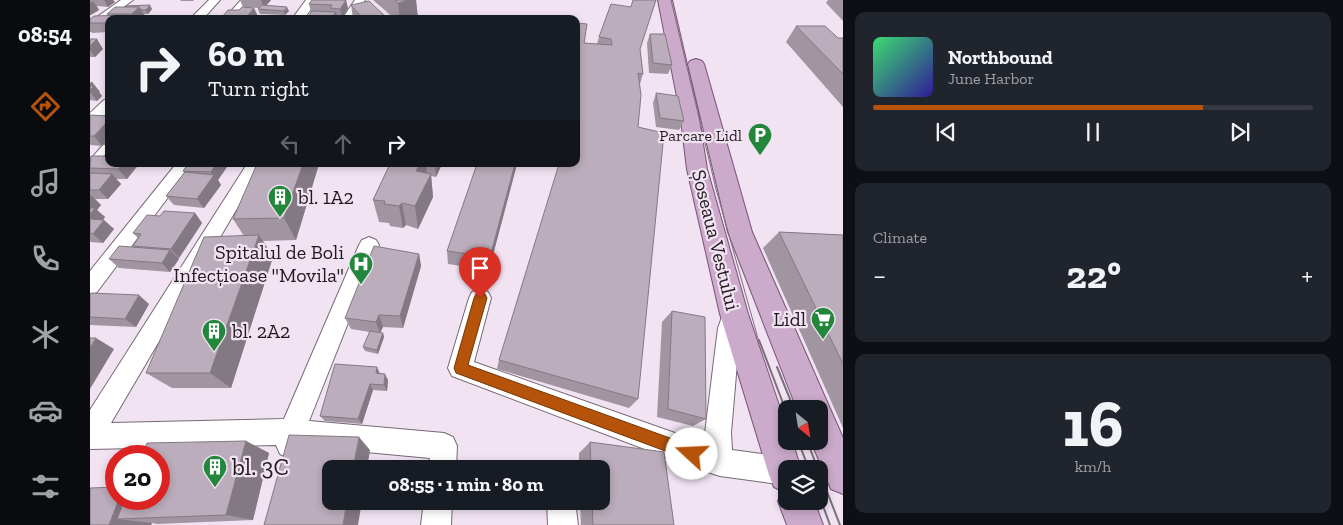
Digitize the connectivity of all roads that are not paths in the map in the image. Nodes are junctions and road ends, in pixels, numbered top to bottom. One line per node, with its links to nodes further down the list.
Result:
1 (128, 0): 7 (street)
2 (215, 0): 8 (street)
3 (247, 0): 9 (street)
4 (312, 0): 10 (street)
5 (360, 0): 11 (street)
6 (665, 0): 24 (main road, Șoseaua Vestului)
7 (107, 15)
8 (200, 15)
9 (234, 15)
10 (301, 15)
11 (350, 15)
12 (105, 16): 13 (street)
13 (90, 27)
14 (691, 47): 25 (main road, Șoseaua Vestului)
15 (105, 107): 16 (street)
16 (90, 121)
17 (105, 153): 20 (street)
18 (183, 167): 22 (street)
19 (253, 167): 27 (street)
20 (90, 170)
21 (369, 245): 26 (street)
22 (90, 286)
23 (480, 298): 31 (street)
24 (734, 314): 30 (main road, Șoseaua Vestului); 31 (street)
25 (809, 400)
26 (292, 432): 27 (street); 29 (street); 32 (street)
27 (90, 435)
28 (828, 442): 33 (main road)
29 (443, 460)
30 (782, 460)
31 (720, 462): 34 (street)
32 (283, 469)
33 (843, 477)
34 (778, 479)
35 (437, 510): 38 (street)
36 (562, 510): 39 (street)
37 (799, 510): 40 (main road, Șoseaua Vestului)
38 (436, 525)
39 (563, 525)
40 (805, 525)

